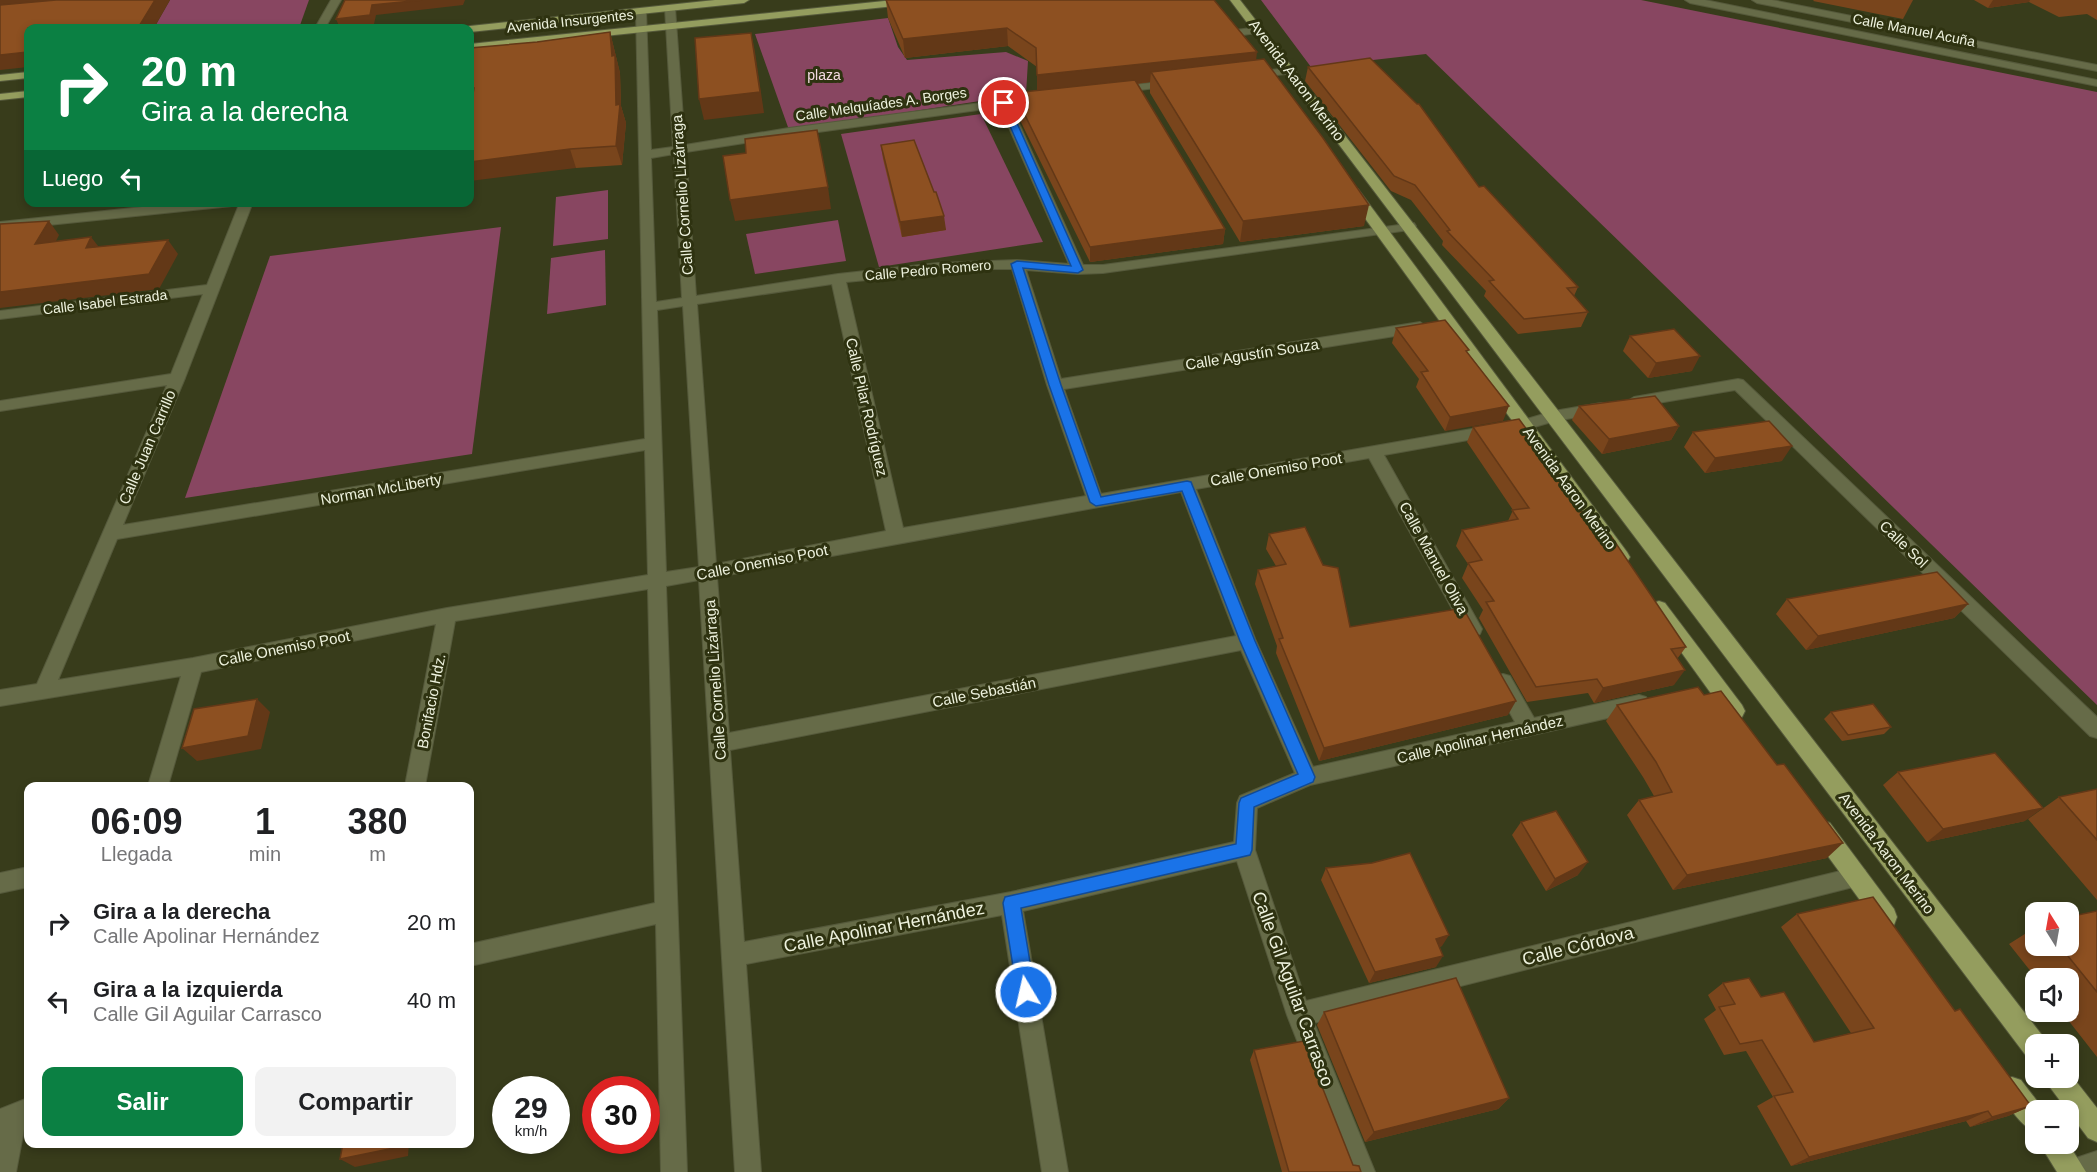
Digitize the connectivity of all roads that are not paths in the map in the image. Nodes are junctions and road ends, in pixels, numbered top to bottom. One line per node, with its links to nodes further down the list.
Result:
1 (336, 0): 10 (street)
2 (744, 0): 8 (main road, Avenida Insurgentes)
3 (924, 0): 8 (main road, Avenida Insurgentes)
4 (1235, 0): 12 (main road, Avenida Aaron Merino)
5 (1690, 0): 22 (street, Calle Manuel Acuña)
6 (1757, 0): 15 (street, Calle Manuel Acuña)
7 (1223, 16): 13 (main road, Avenida Aaron Merino)
8 (670, 17): 9 (main road, Avenida Insurgentes); 9 (main road, Avenida Insurgentes); 29 (street, Calle Cornelio Lizárraga)
9 (641, 20): 11 (main road, Avenida Insurgentes); 14 (main road, Avenida Insurgentes); 30 (street)
10 (322, 24)
11 (474, 29)
12 (1260, 30): 13 (street); 16 (main road, Avenida Aaron Merino)
13 (1236, 33): 17 (main road, Avenida Aaron Merino)
14 (474, 46)
15 (2097, 68)
16 (1291, 71): 17 (street); 35 (main road, Avenida Aaron Merino)
17 (1266, 74): 19 (street); 24 (main road, Avenida Aaron Merino)
18 (24, 75): 20 (main road)
19 (1242, 76)
20 (0, 78)
21 (1184, 82): 23 (street)
22 (2097, 82)
23 (1105, 91)
24 (1279, 92)
25 (24, 94): 26 (main road)
26 (0, 97)
27 (1051, 97): 28 (street, Calle Melquíades A. Borges)
28 (1004, 103): 29 (street, Calle Melquíades A. Borges); 38 (street)
29 (679, 148): 30 (street, Calle Melquíades A. Borges); 41 (street, Calle Cornelio Lizárraga)
30 (645, 155): 42 (street)
31 (1340, 174): 36 (main road, Avenida Aaron Merino)
32 (184, 207): 34 (street)
33 (245, 207): 40 (street, Calle Juan Carrillo)
34 (0, 226)
35 (1409, 226): 36 (street, Calle Pedro Romero); 49 (main road, Avenida Aaron Merino)
36 (1381, 230): 38 (street, Calle Pedro Romero); 44 (main road, Avenida Aaron Merino)
37 (1017, 264): 38 (street, Calle Pedro Romero); 39 (street, Calle Pedro Romero); 47 (street)
38 (1078, 270)
39 (838, 278): 41 (street, Calle Pedro Romero); 56 (street, Calle Pilar Rodríguez)
40 (211, 289): 43 (street, Calle Isabel Estrada); 45 (street, Calle Juan Carrillo)
41 (690, 302): 42 (street, Calle Pedro Romero); 58 (street, Calle Cornelio Lizárraga)
42 (649, 307): 51 (street)
43 (0, 315)
44 (1448, 322): 47 (street, Calle Agustín Souza); 50 (main road, Avenida Aaron Merino)
45 (177, 378): 48 (street); 55 (street, Calle Juan Carrillo)
46 (1738, 384): 49 (street, Calle Onemiso Poot); 73 (street, Calle Sol)
47 (1055, 385): 54 (street)
48 (0, 406)
49 (1554, 416): 50 (street, Calle Onemiso Poot); 90 (main road, Avenida Aaron Merino)
50 (1524, 425): 52 (street, Calle Onemiso Poot); 57 (main road, Avenida Aaron Merino)
51 (653, 443): 55 (street, Norman McLiberty); 59 (street)
52 (1374, 452): 53 (street, Calle Onemiso Poot); 63 (street, Calle Manuel Oliva)
53 (1187, 486): 54 (street, Calle Onemiso Poot); 62 (street)
54 (1096, 502): 56 (street, Calle Onemiso Poot)
55 (109, 534): 67 (street, Calle Juan Carrillo)
56 (896, 536): 58 (street, Calle Onemiso Poot)
57 (1631, 570)
58 (708, 572): 59 (street, Calle Onemiso Poot); 74 (street, Calle Cornelio Lizárraga)
59 (657, 581): 61 (street, Calle Onemiso Poot); 85 (street)
60 (1652, 599): 66 (main road)
61 (447, 615): 64 (street, Calle Onemiso Poot); 77 (street, Bonifacio Hdz.)
62 (1247, 641): 74 (street, Calle Sebastián); 75 (street)
63 (1484, 647)
64 (193, 666): 67 (street, Calle Onemiso Poot); 76 (street)
65 (1495, 668): 72 (street)
66 (1716, 686): 68 (street); 71 (main road)
67 (44, 690): 69 (street, Calle Onemiso Poot)
68 (1692, 691)
69 (0, 698)
70 (1657, 699): 72 (street, Calle Apolinar Hernández)
71 (1744, 724)
72 (1529, 728): 75 (street, Calle Apolinar Hernández)
73 (2097, 730)
74 (720, 743): 88 (street, Calle Cornelio Lizárraga)
75 (1307, 777): 78 (street, Calle Apolinar Hernández)
76 (159, 782)
77 (416, 782)
78 (1247, 803): 80 (street, Calle Gil Aguilar Carrasco)
79 (1815, 820): 81 (main road)
80 (1244, 850): 84 (street, Calle Apolinar Hernández); 89 (street, Calle Gil Aguilar Carrasco)
81 (1857, 877): 86 (main road); 89 (street, Calle Córdova)
82 (24, 878): 83 (street)
83 (0, 883)
84 (1011, 903): 88 (street, Calle Apolinar Hernández); 101 (street)
85 (667, 911): 87 (street); 99 (street)
86 (1898, 933)
87 (474, 954)
88 (734, 955): 100 (street, Calle Cornelio Lizárraga)
89 (1299, 1015): 102 (street, Calle Gil Aguilar Carrasco)
90 (2025, 1034)
91 (2001, 1074): 93 (main road)
92 (2066, 1088): 95 (main road)
93 (2025, 1106)
94 (14, 1116): 98 (street)
95 (2097, 1129)
96 (2063, 1154): 97 (main road)
97 (2078, 1170)
98 (3, 1172)
99 (674, 1172)
100 (748, 1172)
101 (1055, 1172)
102 (1362, 1172)

